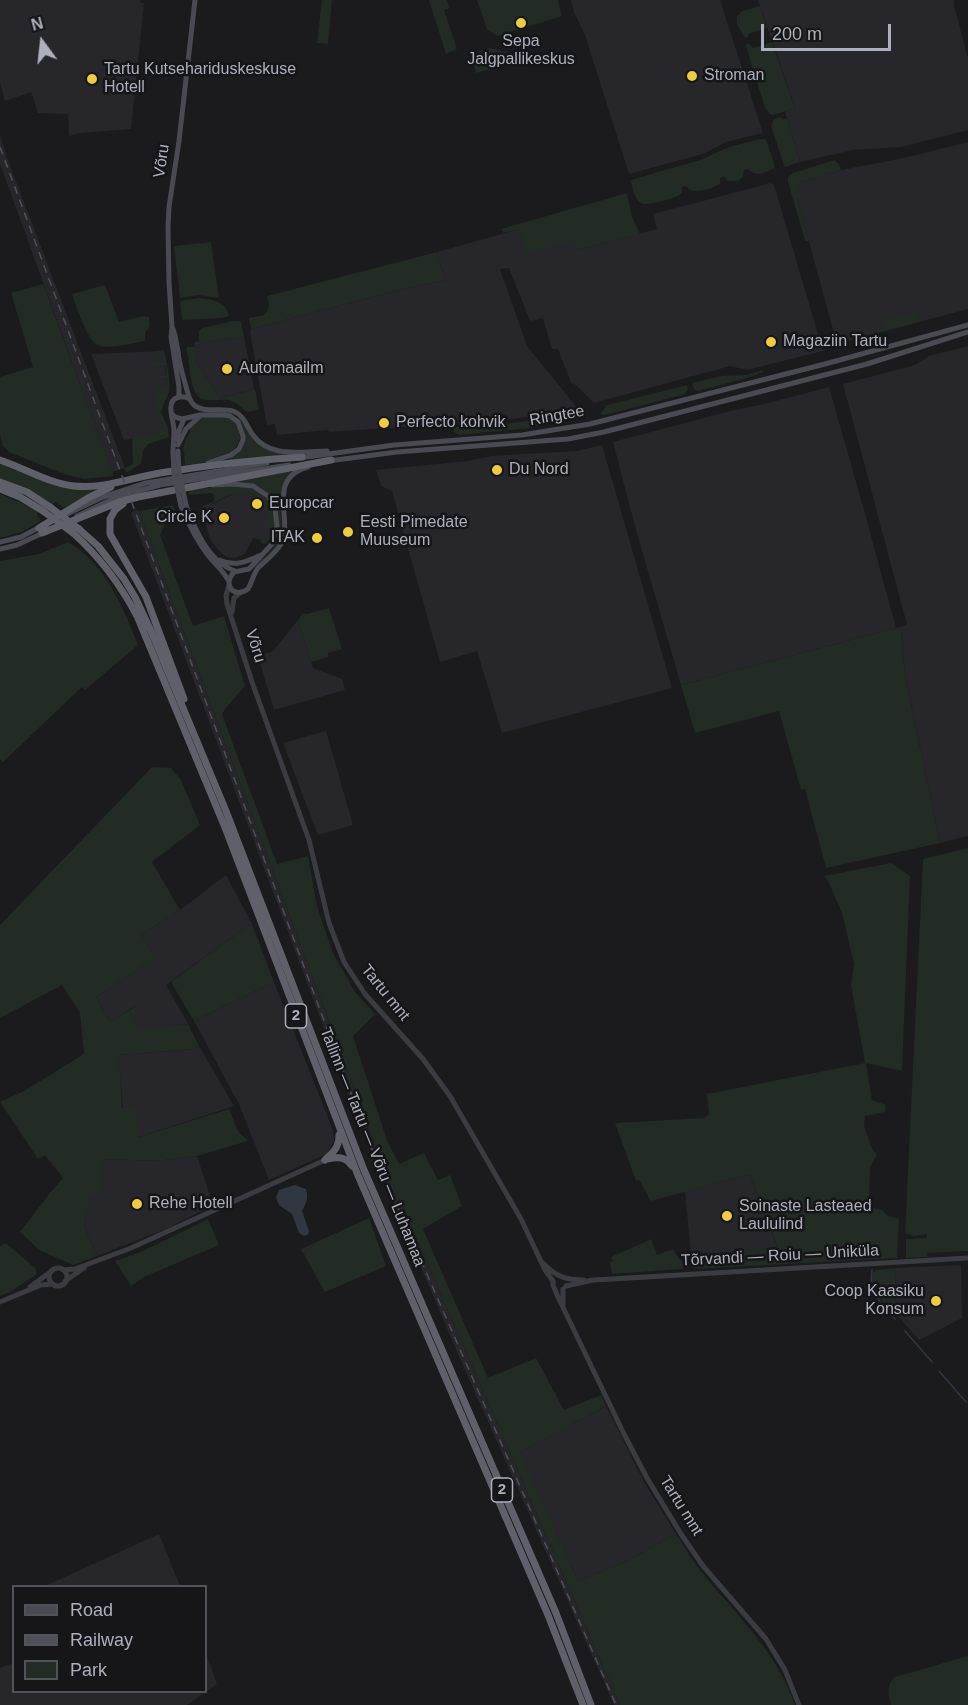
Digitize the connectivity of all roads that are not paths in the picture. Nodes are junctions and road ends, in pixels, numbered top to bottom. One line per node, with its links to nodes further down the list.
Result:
1 (195, 0): 3 (main road, Võru)
2 (968, 325): 11 (main road, Ringtee)
3 (172, 327): 5 (main road, Võru); 6 (main road, Võru)
4 (968, 332): 14 (main road, Ringtee)
5 (178, 397): 6 (main road); 7 (main road)
6 (191, 402): 9 (main road); 11 (main road)
7 (172, 414): 9 (main road); 10 (main road)
8 (200, 415): 9 (main road); 10 (main road); 15 (main road)
9 (187, 418): 10 (main road)
10 (176, 449): 20 (main road, bridge)
11 (343, 451): 12 (main road, Ringtee)
12 (302, 457): 15 (highway); 17 (main road, Ringtee)
13 (0, 460): 17 (highway)
14 (331, 460): 17 (main road, Ringtee); 18 (highway); 28 (main road)
15 (186, 469): 17 (highway)
16 (0, 482): 22 (highway, Tallinn — Tartu — Võru — Luhamaa / 2, bridge)
17 (142, 487): 18 (highway); 21 (highway); 21 (highway); 33 (highway)
18 (192, 487): 25 (main road)
19 (0, 489): 22 (highway, Tallinn — Tartu — Võru — Luhamaa / 2, bridge)
20 (184, 506): 26 (main road); 29 (main road)
21 (40, 531): 23 (main road); 24 (main road)
22 (76, 531): 33 (highway, Tallinn — Tartu — Võru — Luhamaa / 2); 34 (highway, Tallinn — Tartu — Võru — Luhamaa / 2)
23 (0, 542)
24 (0, 549)
25 (263, 554): 26 (main road); 27 (main road)
26 (215, 558): 27 (main road)
27 (239, 571): 28 (main road); 29 (main road)
28 (251, 581): 30 (main road)
29 (229, 583): 30 (main road); 31 (street, Võru)
30 (240, 593): 31 (street, Võru)
31 (232, 617): 32 (street, Võru)
32 (252, 682): 41 (street, Tartu mnt)
33 (200, 751): 51 (highway, Tallinn — Tartu — Võru — Luhamaa / 2)
34 (337, 1124): 35 (highway); 36 (highway, Tallinn — Tartu — Võru — Luhamaa / 2)
35 (325, 1160): 36 (highway); 38 (street)
36 (357, 1173): 50 (highway, Tallinn — Tartu — Võru — Luhamaa / 2)
37 (968, 1258): 42 (street, Tõrvandi — Roiu — Uniküla)
38 (91, 1264): 39 (street); 43 (street)
39 (63, 1270): 40 (street); 43 (street)
40 (51, 1272): 44 (street); 47 (street)
41 (559, 1278): 42 (street, Tõrvandi — Roiu — Uniküla); 45 (street); 46 (street)
42 (593, 1280): 45 (street, Tõrvandi — Roiu — Uniküla)
43 (65, 1281): 44 (street)
44 (54, 1284): 47 (street)
45 (565, 1288): 46 (street); 49 (street, Tartu mnt)
46 (555, 1289): 49 (street, Tartu mnt)
47 (19, 1294): 48 (street)
48 (0, 1302)
49 (563, 1305): 52 (street, Tartu mnt)
50 (583, 1705)
51 (591, 1705)
52 (799, 1705)

